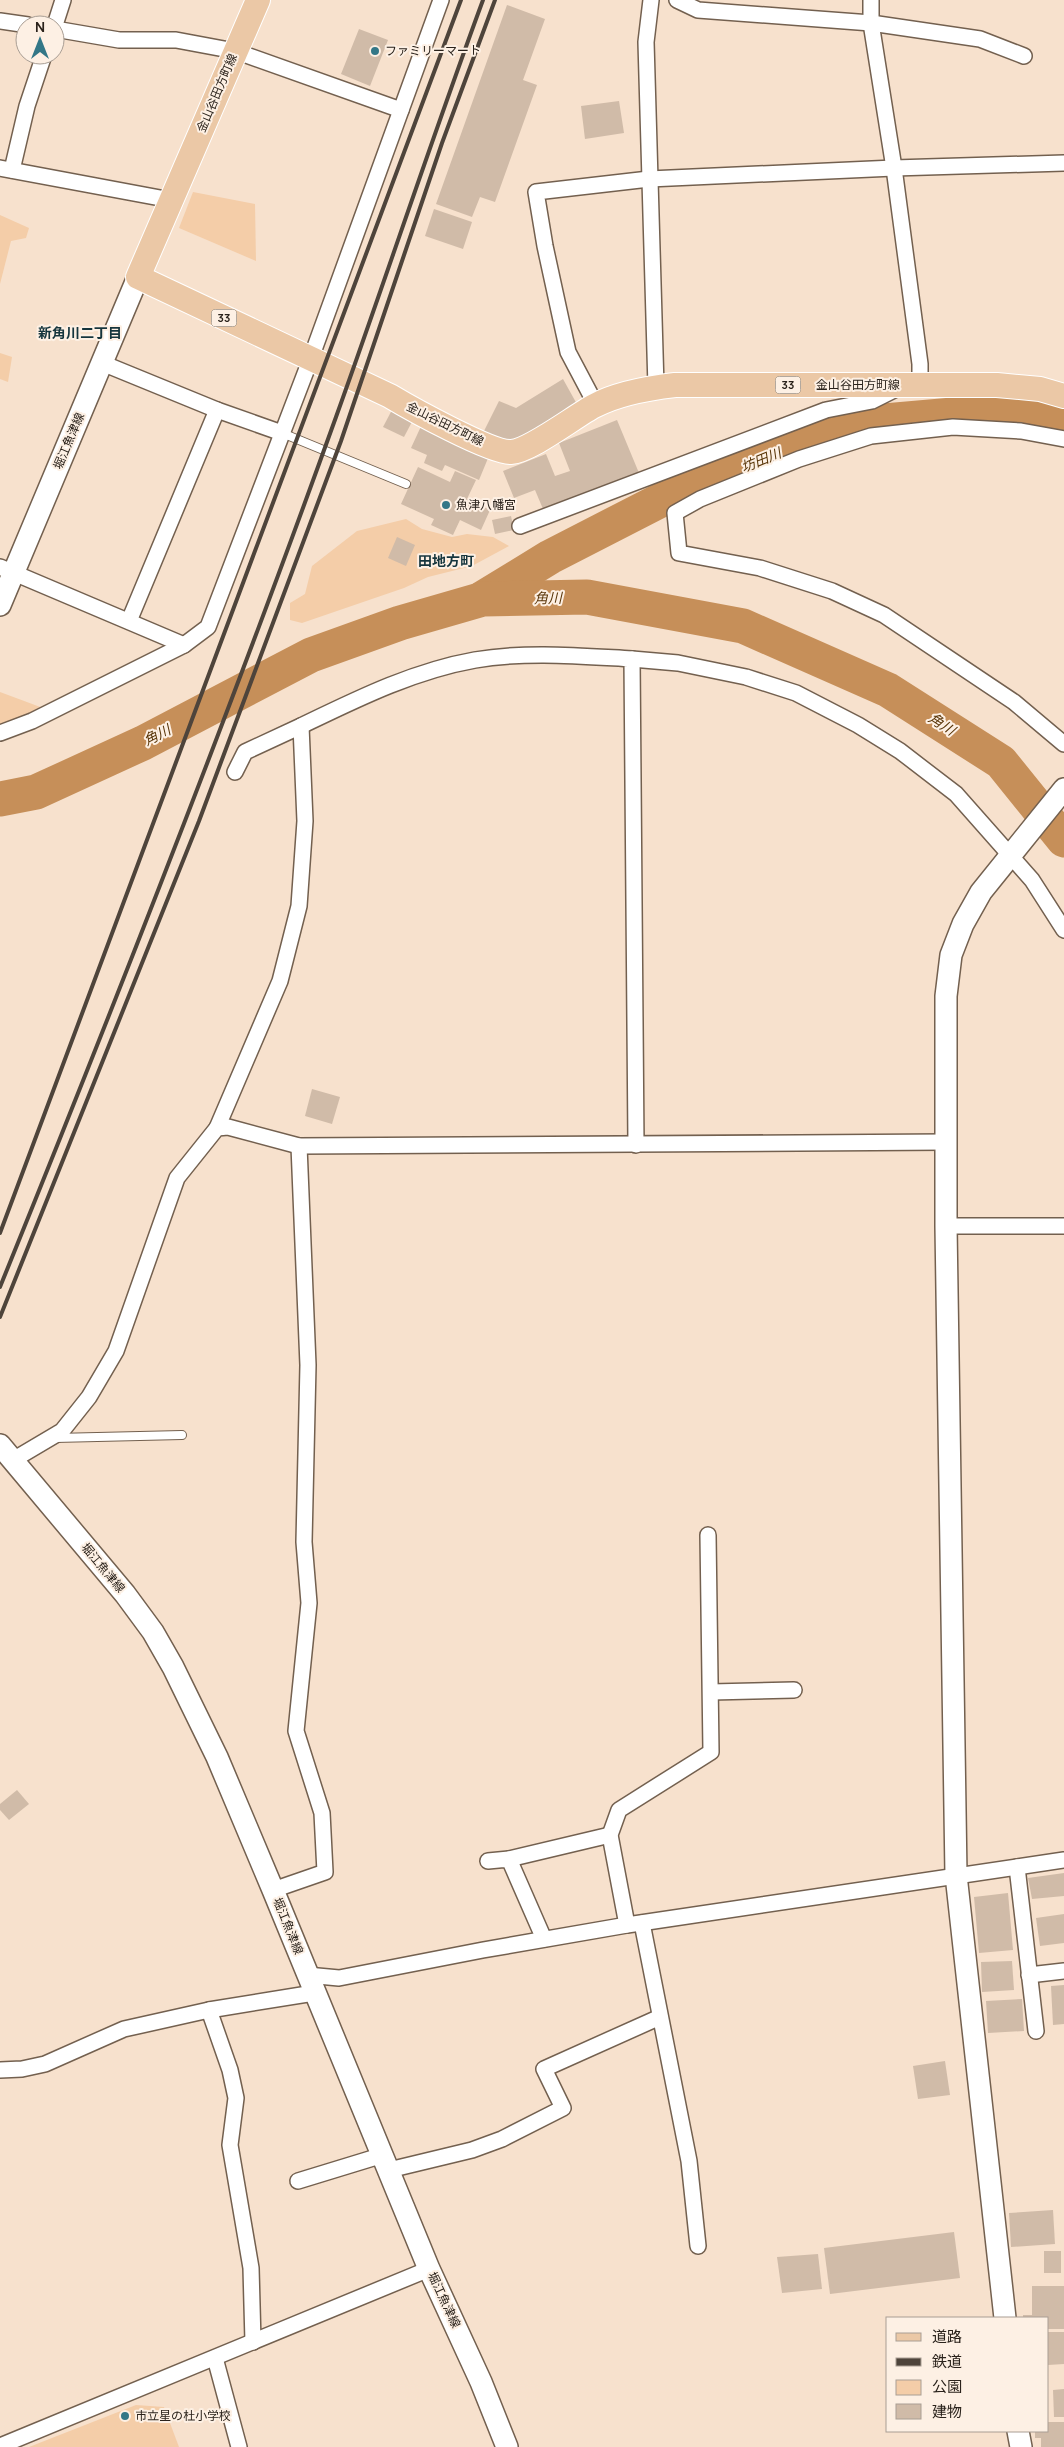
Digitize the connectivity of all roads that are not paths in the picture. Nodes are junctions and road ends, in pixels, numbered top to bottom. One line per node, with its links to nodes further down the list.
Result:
1 (63, 0): 8 (street)
2 (258, 0): 13 (main road, 金山谷田方町線)
3 (441, 0): 16 (street)
4 (651, 0): 20 (street)
5 (677, 0): 7 (street)
6 (871, 0): 11 (street)
7 (725, 6): 11 (street)
8 (58, 15)
9 (0, 21): 10 (street)
10 (15, 23)
11 (871, 23): 14 (street); 18 (street)
12 (65, 31): 13 (street)
13 (235, 51): 16 (street); 21 (main road, 金山谷田方町線)
14 (1024, 56)
15 (41, 65): 19 (street)
16 (401, 110): 23 (street)
17 (1064, 163): 18 (street)
18 (894, 168): 20 (street); 25 (street)
19 (6, 169): 21 (street)
20 (649, 179): 26 (street); 28 (street)
21 (171, 200): 22 (main road, 金山谷田方町線)
22 (138, 277): 23 (main road, 金山谷田方町線 / 33); 24 (street, 堀江魚津線)
23 (310, 358): 28 (main road, 金山谷田方町線 / 33); 30 (street)
24 (102, 363): 29 (street); 34 (street, 堀江魚津線)
25 (912, 385): 26 (main road, 金山谷田方町線 / 33); 27 (main road, 金山谷田方町線 / 33); 33 (street)
26 (656, 388): 28 (main road, 金山谷田方町線 / 33)
27 (1064, 396)
28 (596, 405)
29 (217, 410): 30 (street); 36 (street)
30 (282, 433): 32 (lane); 37 (street)
31 (1064, 439): 41 (street)
32 (406, 484)
33 (520, 526)
34 (7, 570): 35 (street, 堀江魚津線); 36 (street)
35 (0, 605)
36 (129, 622): 37 (street)
37 (184, 645): 40 (street)
38 (632, 659): 39 (street); 44 (street); 48 (street)
39 (301, 726): 42 (street); 46 (street)
40 (0, 732)
41 (1064, 744)
42 (235, 772)
43 (1064, 789): 44 (street)
44 (1013, 852): 45 (street); 47 (street)
45 (1064, 930)
46 (217, 1128): 49 (street); 53 (street)
47 (946, 1142): 48 (street); 50 (street)
48 (636, 1145): 49 (street)
49 (299, 1146): 64 (street)
50 (946, 1226): 51 (street); 63 (street)
51 (1064, 1226)
52 (182, 1435): 53 (lane)
53 (50, 1438): 54 (street)
54 (6, 1452): 64 (street, 堀江魚津線)
55 (708, 1536): 57 (street)
56 (794, 1690): 57 (street)
57 (711, 1692): 58 (street)
58 (610, 1835): 59 (street); 65 (street)
59 (508, 1859): 61 (street); 66 (street)
60 (1064, 1860): 62 (street)
61 (488, 1861)
62 (1017, 1867): 63 (street); 68 (street)
63 (956, 1875): 65 (street); 78 (street)
64 (274, 1890): 69 (street, 堀江魚津線)
65 (635, 1924): 66 (street); 71 (street)
66 (544, 1940): 69 (street)
67 (1064, 1971): 68 (street)
68 (1029, 1975): 72 (street)
69 (311, 1984): 70 (street); 74 (street, 堀江魚津線)
70 (209, 2010): 73 (street); 79 (street)
71 (660, 2017): 74 (street); 76 (street)
72 (1036, 2031)
73 (0, 2070)
74 (386, 2162): 75 (street); 77 (street, 堀江魚津線)
75 (298, 2181)
76 (698, 2246)
77 (429, 2269): 79 (street); 84 (street, 堀江魚津線)
78 (1005, 2317)
79 (253, 2342): 80 (street)
80 (214, 2358): 82 (street); 83 (street)
81 (1018, 2432): 85 (street)
82 (0, 2446)
83 (239, 2447)
84 (507, 2447)
85 (1021, 2447)

